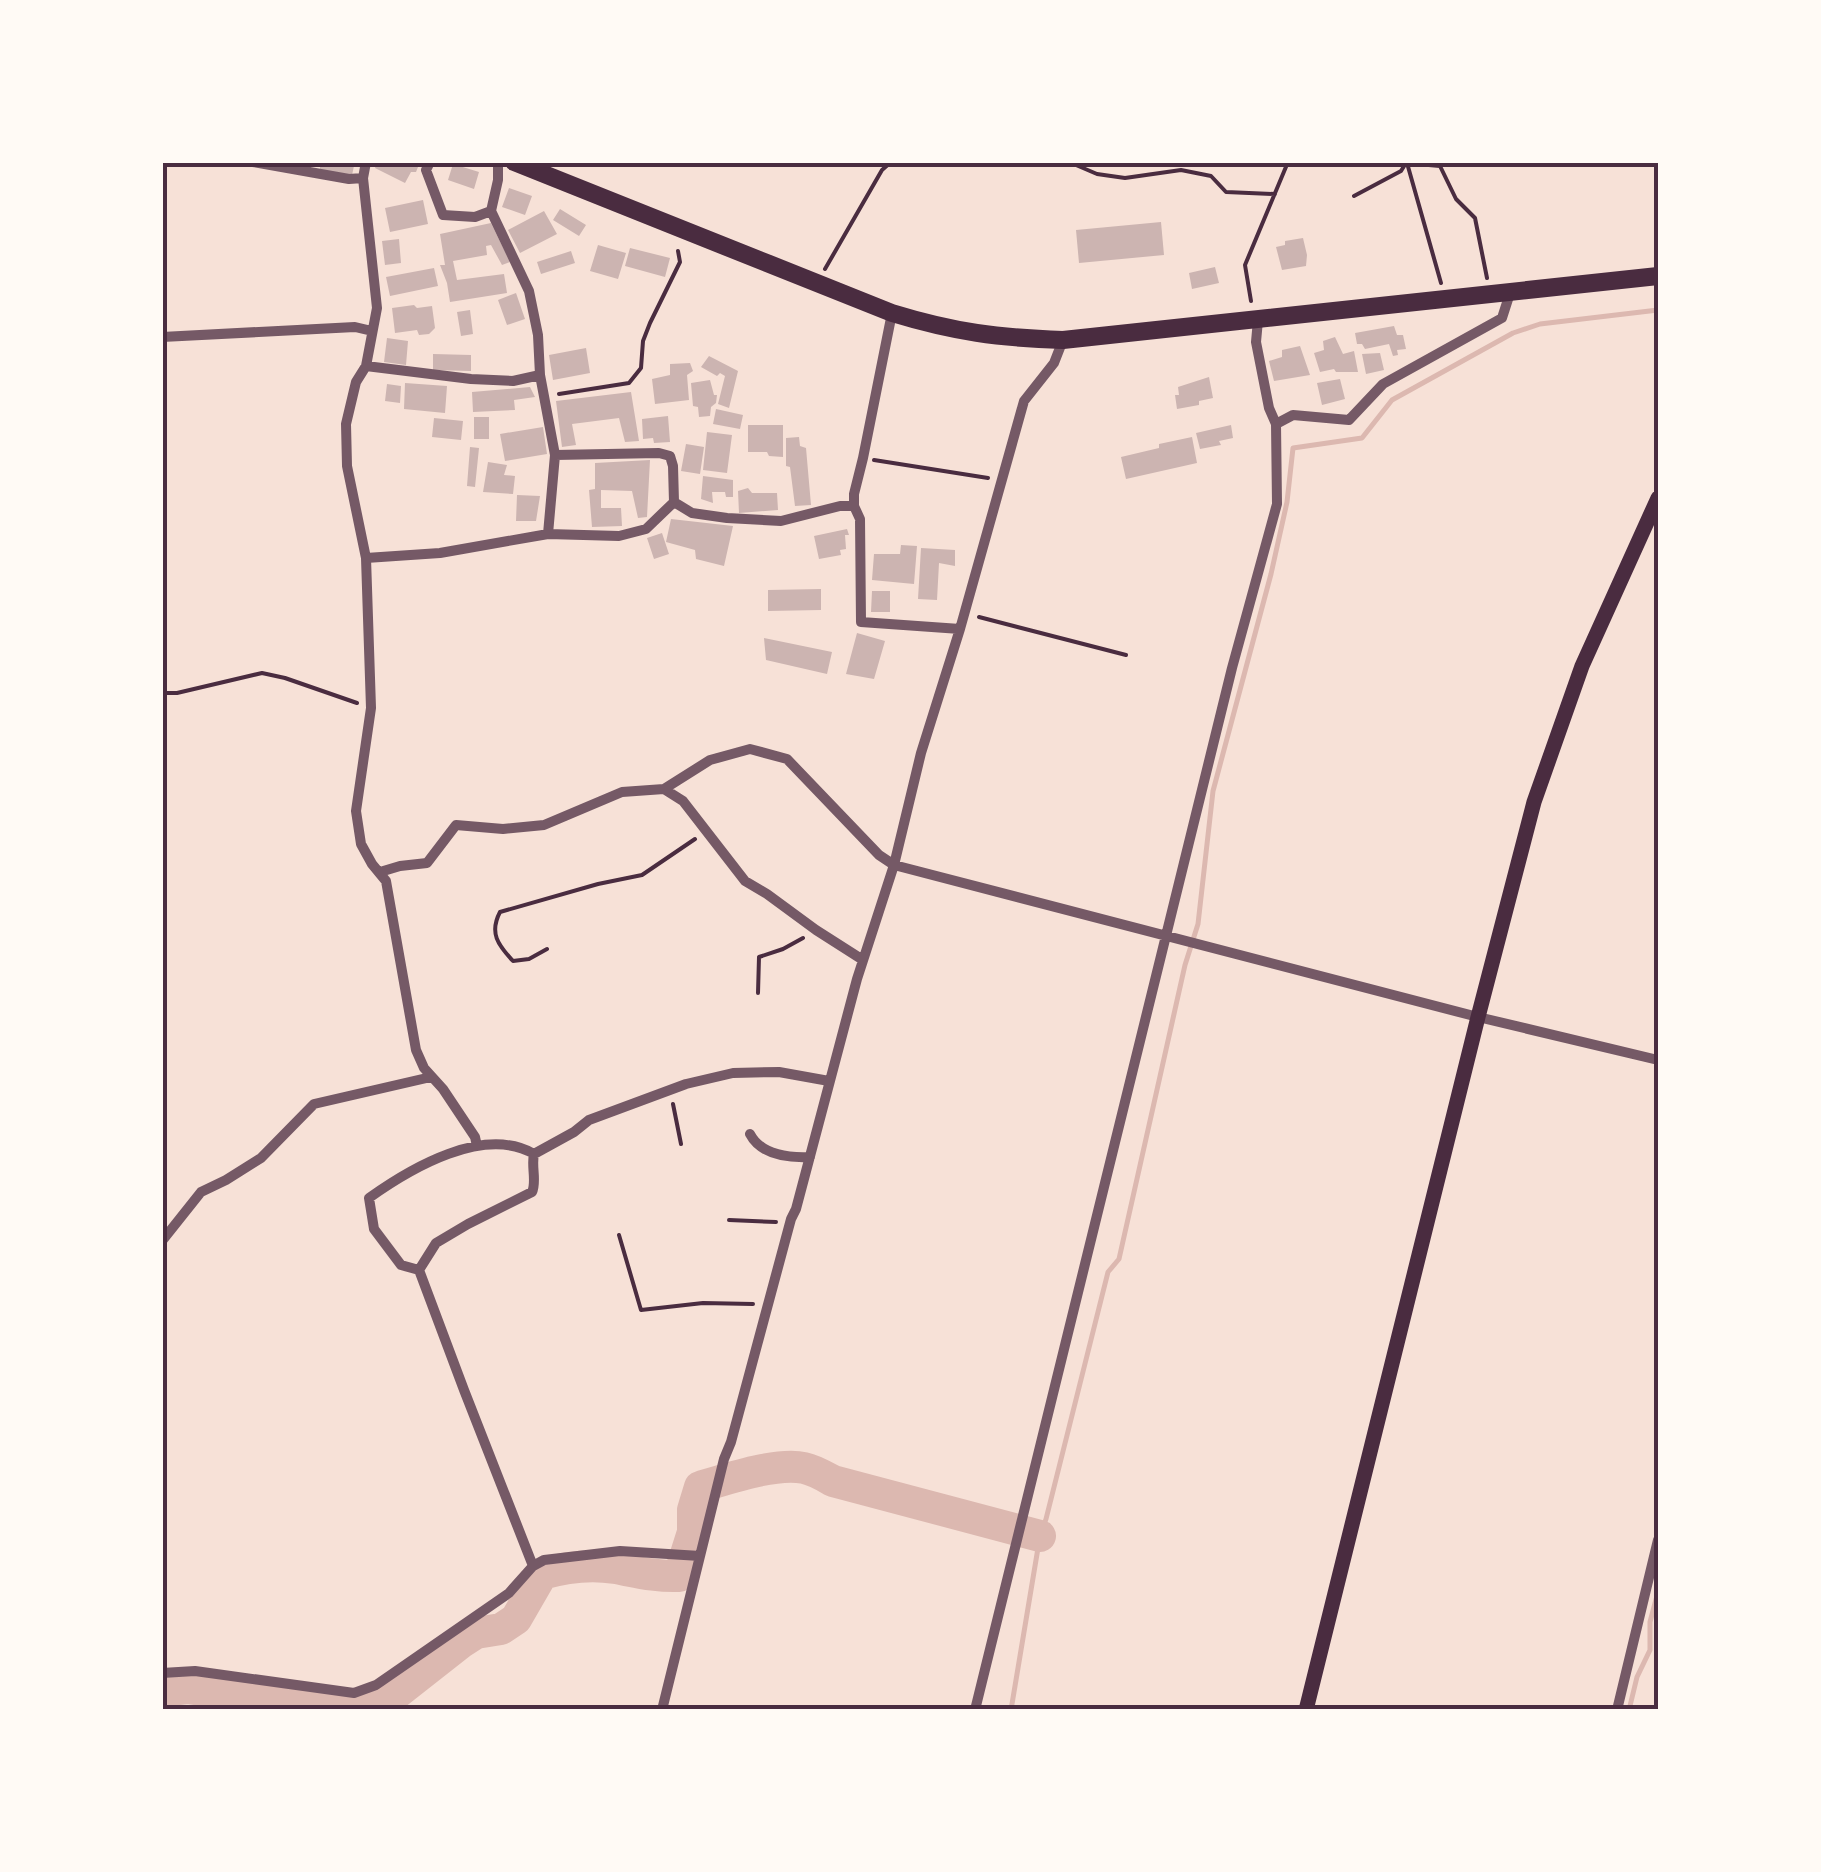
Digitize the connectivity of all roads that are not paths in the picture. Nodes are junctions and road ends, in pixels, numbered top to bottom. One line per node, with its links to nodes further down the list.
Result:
1 (253, 162): 6 (street)
2 (366, 162): 6 (street)
3 (430, 162): 7 (street)
4 (498, 162): 7 (street)
5 (514, 162): 10 (main road)
6 (363, 178): 12 (street)
7 (490, 211): 16 (street)
8 (1658, 276): 9 (main road)
9 (1511, 290): 11 (main road); 17 (street)
10 (892, 313): 14 (main road); 21 (street)
11 (1258, 320): 14 (main road); 17 (street)
12 (372, 331): 13 (street); 15 (street)
13 (162, 338)
14 (1064, 340): 24 (street)
15 (366, 366): 16 (street); 23 (street)
16 (540, 375): 18 (street)
17 (1276, 424): 28 (street)
18 (555, 455): 20 (street); 22 (street)
19 (1658, 498): 30 (main road)
20 (674, 502): 21 (street); 22 (street)
21 (854, 506): 24 (street)
22 (548, 534): 23 (street)
23 (366, 558): 27 (street)
24 (960, 629): 26 (street)
25 (664, 790): 26 (street); 27 (street); 29 (street)
26 (894, 865): 28 (street); 29 (street)
27 (380, 872): 32 (street)
28 (1166, 936): 30 (street); 45 (street)
29 (863, 960): 33 (street)
30 (1478, 1017): 31 (street); 46 (main road)
31 (1658, 1060)
32 (431, 1076): 35 (street); 38 (street)
33 (828, 1081): 36 (street); 37 (street)
34 (750, 1134): 37 (street)
35 (477, 1146): 36 (street); 39 (street)
36 (534, 1154): 39 (street)
37 (810, 1157): 41 (street)
38 (162, 1242)
39 (420, 1270): 42 (street)
40 (1658, 1540): 47 (street)
41 (700, 1556): 42 (street); 44 (street)
42 (534, 1566): 43 (street)
43 (162, 1674)
44 (662, 1710)
45 (975, 1710)
46 (1306, 1710)
47 (1617, 1710)

